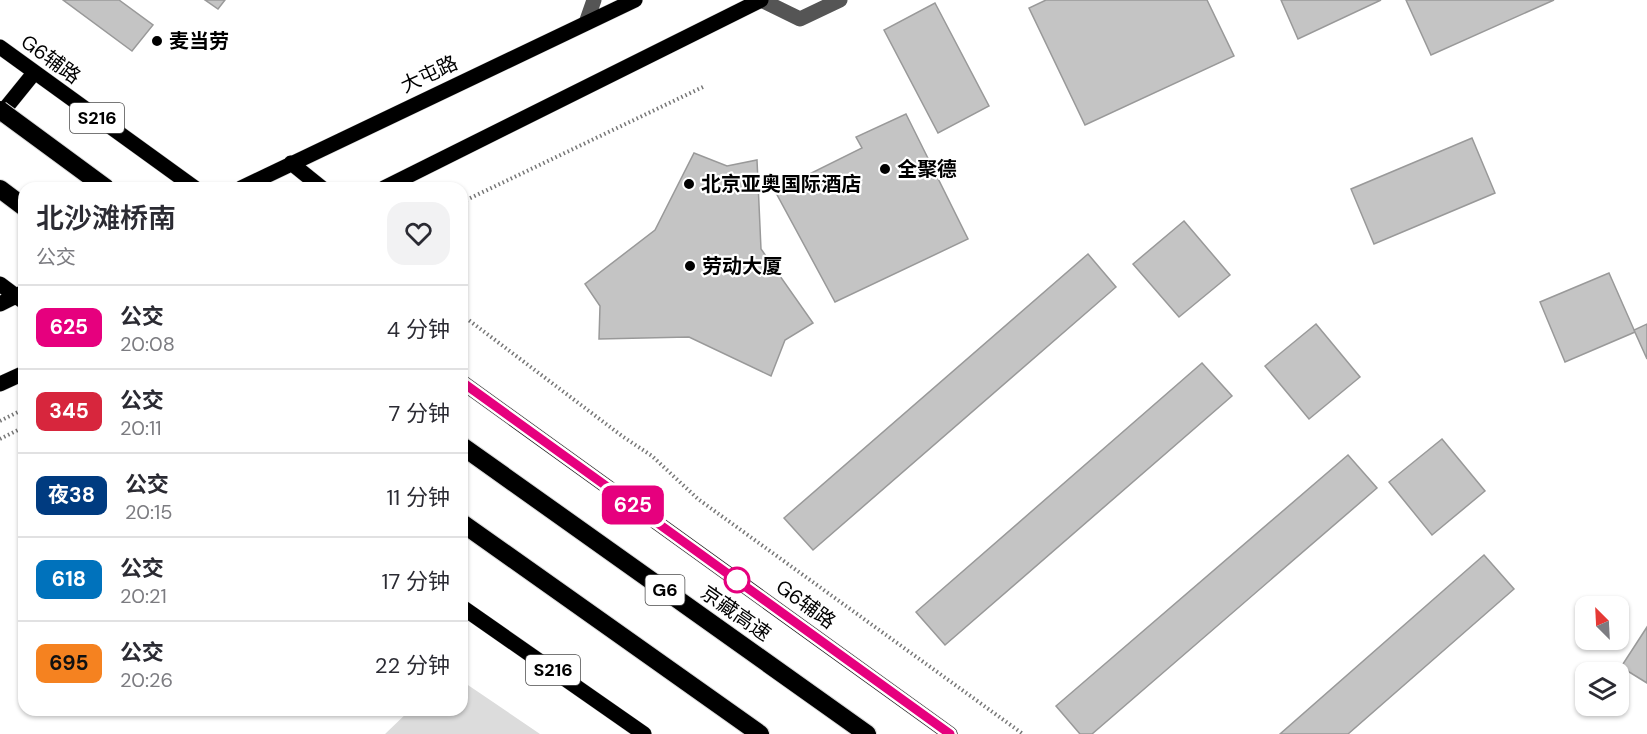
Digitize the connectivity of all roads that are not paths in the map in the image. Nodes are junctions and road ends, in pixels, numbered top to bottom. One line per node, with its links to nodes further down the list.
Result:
1 (594, 0): 5 (street)
2 (635, 0): 5 (main road, 大屯路)
3 (761, 0): 4 (street); 15 (main road)
4 (840, 0)
5 (586, 23): 10 (main road, 大屯路)
6 (0, 47): 7 (main road, G6辅路 / S216)
7 (33, 73): 9 (main road); 12 (main road, G6辅路 / S216)
8 (0, 110): 11 (highway, bridge)
9 (0, 115)
10 (291, 163): 13 (main road, 大屯路); 14 (main road)
11 (98, 182)
12 (187, 182)
13 (254, 182)
14 (315, 182)
15 (396, 182)
16 (0, 189): 17 (highway)
17 (18, 202)
18 (0, 284): 19 (main road)
19 (18, 295)
20 (18, 298): 21 (main road)
21 (0, 304)
22 (18, 376): 23 (main road)
23 (0, 384)
24 (468, 386): 31 (main road, G6辅路)
25 (468, 450): 30 (highway, 京藏高速 / G6)
26 (468, 527): 29 (highway)
27 (468, 611): 28 (main road, S216)
28 (644, 734)
29 (760, 734)
30 (867, 734)
31 (950, 734)

